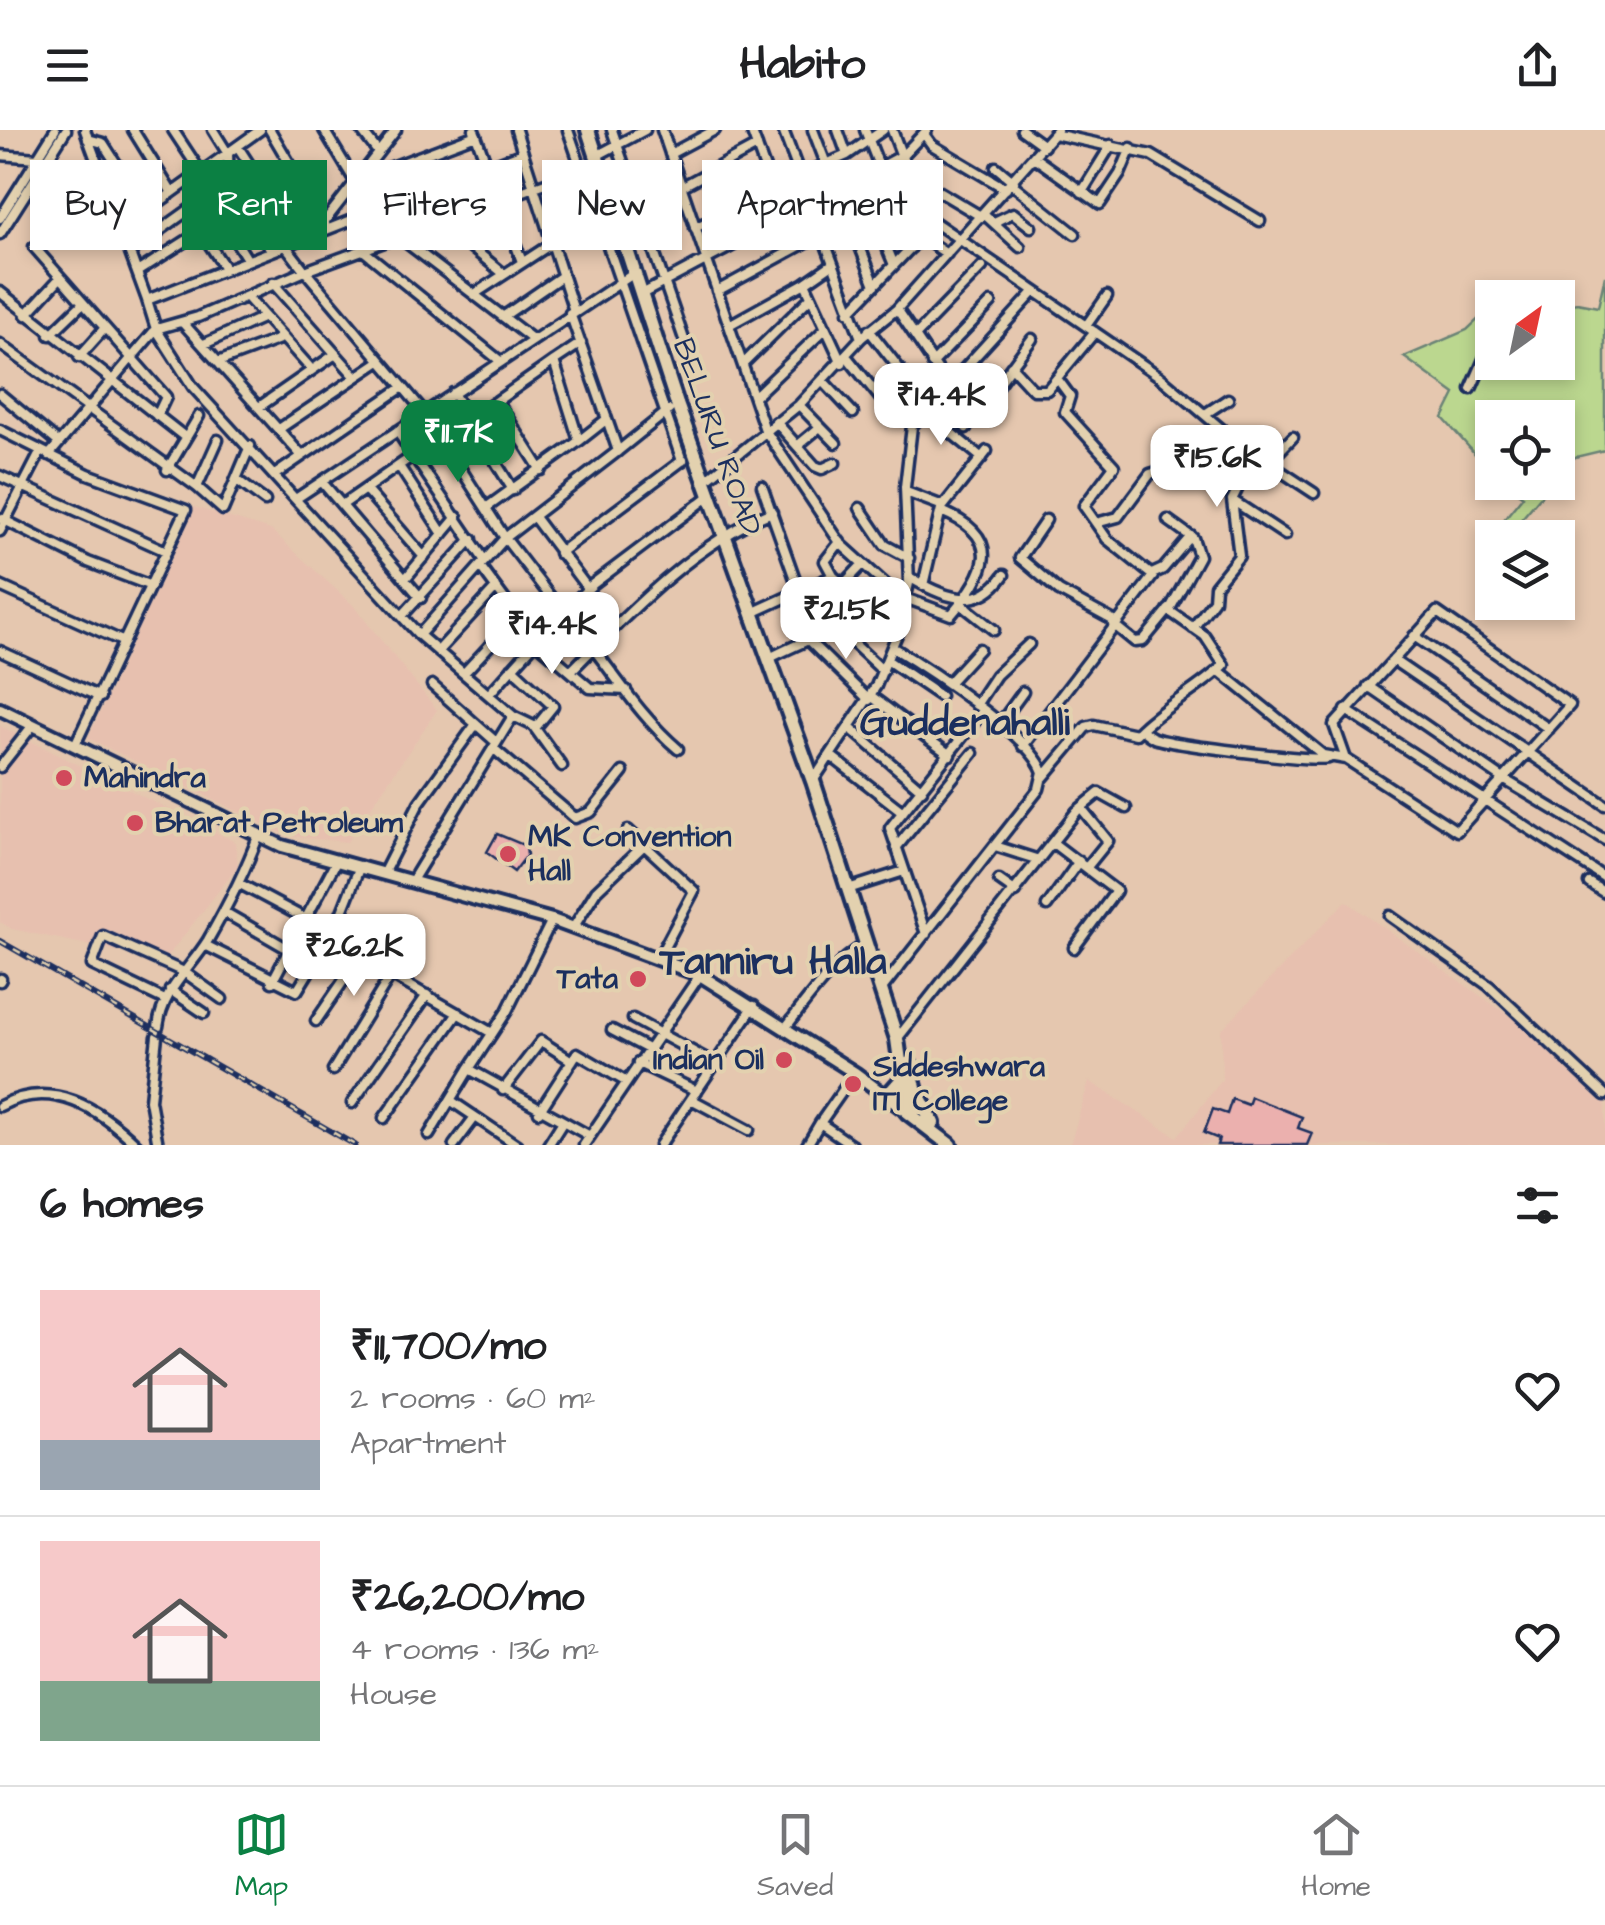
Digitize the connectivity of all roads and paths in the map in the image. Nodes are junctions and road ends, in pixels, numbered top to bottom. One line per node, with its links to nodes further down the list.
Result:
1 (55, 130): 46 (street)
2 (66, 130): 86 (street)
3 (133, 130): 79 (street)
4 (174, 130): 51 (street)
5 (213, 130): 41 (street)
6 (270, 130): 55 (street)
7 (324, 130): 69 (street)
8 (362, 130): 39 (street)
9 (396, 130): 39 (street)
10 (516, 130): 40 (street)
11 (568, 130): 60 (street)
12 (588, 130): 48 (highway, BELURU ROAD)
13 (612, 130): 34 (street)
14 (645, 130): 34 (street)
15 (662, 130): 42 (street)
16 (715, 130): 42 (street)
17 (751, 130): 35 (street)
18 (782, 130): 63 (street)
19 (813, 130): 64 (street)
20 (838, 130): 43 (street)
21 (865, 130): 31 (street)
22 (883, 130): 31 (street)
23 (892, 130): 45 (street)
24 (1022, 130): 36 (street)
25 (1088, 130): 32 (street)
26 (256, 131): 37 (street)
27 (475, 132): 57 (street); 58 (street)
28 (926, 132): 45 (street); 72 (street)
29 (1055, 132): 32 (street); 36 (street)
30 (86, 135): 49 (street); 50 (street)
31 (869, 141): 43 (street); 66 (street)
32 (1099, 142): 33 (street)
33 (1111, 145): 38 (street); 78 (street)
34 (616, 146): 48 (street); 135 (street)
35 (757, 146): 62 (street); 74 (street)
36 (1044, 146): 47 (street)
37 (238, 147): 41 (street); 54 (street)
38 (1131, 148): 78 (street); 87 (street)
39 (378, 152): 56 (street)
40 (523, 153): 59 (street); 73 (street)
41 (228, 154): 52 (street); 53 (street)
42 (670, 154): 61 (street)
43 (846, 154): 65 (street)
44 (0, 155): 46 (street)
45 (903, 156): 67 (street); 68 (street)
46 (37, 158): 86 (street)
47 (1034, 158): 72 (street); 78 (street)
48 (599, 159): 132 (highway, BELURU ROAD)
49 (96, 160)
50 (114, 160)
51 (193, 160)
52 (220, 160)
53 (228, 160)
54 (246, 160)
55 (288, 160)
56 (372, 160)
57 (407, 160)
58 (484, 160)
59 (503, 160)
60 (578, 160)
61 (672, 160)
62 (762, 160)
63 (793, 160)
64 (824, 160)
65 (834, 160)
66 (878, 160)
67 (893, 160)
68 (904, 160)
69 (347, 167)
70 (996, 167): 72 (street)
71 (542, 183): 73 (street)
72 (1011, 185): 84 (street); 95 (street)
73 (532, 186): 76 (street); 85 (street)
74 (682, 186)
75 (182, 187): 79 (street)
76 (522, 190)
77 (682, 190): 93 (street)
78 (1082, 192)
79 (172, 193): 82 (street)
80 (943, 193): 84 (street)
81 (347, 195): 89 (street)
82 (162, 200)
83 (182, 215): 118 (street)
84 (983, 216): 88 (street); 96 (street)
85 (542, 217)
86 (2, 221): 94 (street)
87 (1260, 221)
88 (994, 222): 92 (street); 98 (street)
89 (327, 224)
90 (702, 224): 93 (street)
91 (943, 226): 96 (street)
92 (1031, 226)
93 (695, 228): 121 (street)
94 (0, 234)
95 (1074, 234)
96 (961, 238): 119 (street); 139 (street)
97 (182, 244): 128 (street)
98 (1020, 248)
99 (37, 250): 131 (street)
100 (213, 250): 126 (street)
101 (242, 250): 120 (street)
102 (271, 250): 120 (street)
103 (289, 250): 127 (street)
104 (417, 250): 138 (street)
105 (475, 250): 129 (street)
106 (518, 250): 122 (street)
107 (542, 250): 122 (street)
108 (553, 250): 130 (street)
109 (615, 250): 132 (street)
110 (726, 250): 121 (street)
111 (791, 250): 137 (street)
112 (826, 250): 124 (street)
113 (861, 250): 136 (street)
114 (888, 250): 123 (street)
115 (909, 250): 123 (street)
116 (941, 250): 119 (street)
117 (364, 251): 127 (street); 174 (street)
118 (130, 252): 128 (street)
119 (947, 254): 148 (street)
120 (247, 258): 126 (street)
121 (708, 260): 135 (street); 137 (street)
122 (522, 262): 129 (street)
123 (894, 265): 136 (street)
124 (831, 266): 134 (street); 150 (street)
125 (982, 267): 162 (street)
126 (225, 268): 145 (street)
127 (306, 271): 133 (street); 178 (street)
128 (137, 272): 145 (street)
129 (504, 274): 138 (street)
130 (562, 276): 149 (street); 152 (street)
131 (60, 278): 146 (street); 151 (street)
132 (627, 278): 141 (highway, BELURU ROAD); 149 (street); 200 (street)
133 (273, 283): 143 (street); 171 (street)
134 (805, 283): 144 (street); 155 (street)
135 (664, 284): 141 (street); 170 (street)
136 (875, 285): 150 (street)
137 (717, 290): 155 (street)
138 (476, 292): 152 (street)
139 (1034, 292): 159 (street); 190 (street)
140 (1, 294): 151 (street)
141 (640, 296): 200 (highway, BELURU ROAD)
142 (1106, 296): 159 (street)
143 (247, 297): 153 (street); 154 (street)
144 (811, 297): 158 (street); 179 (street)
145 (147, 300): 157 (street)
146 (83, 303): 156 (street); 161 (street)
147 (990, 303): 180 (street)
148 (898, 308): 160 (street); 162 (street)
149 (572, 312): 164 (street); 167 (street)
150 (850, 312): 165 (street)
151 (26, 315): 161 (street)
152 (504, 316): 164 (street)
153 (264, 317): 163 (street); 168 (street)
154 (183, 323): 157 (street); 168 (street)
155 (729, 324): 179 (street)
156 (105, 328): 172 (street); 173 (street)
157 (156, 329): 173 (street); 223 (street)
158 (825, 329): 175 (street); 194 (street)
159 (1091, 329): 186 (street); 205 (street)
160 (869, 330): 165 (street); 185 (street)
161 (50, 336): 172 (street)
162 (914, 336): 180 (street)
163 (282, 338): 177 (street); 182 (street)
164 (532, 338): 174 (street)
165 (860, 338): 175 (street)
166 (1032, 339): 181 (street)
167 (581, 343): 176 (street); 209 (street)
168 (204, 344): 177 (street)
169 (1, 346): 202 (street)
170 (687, 348)
171 (334, 355): 182 (street); 183 (street)
172 (79, 357): 187 (street)
173 (132, 357): 187 (street); 206 (street)
174 (499, 360): 192 (street)
175 (844, 360): 188 (street); 195 (street)
176 (554, 361): 197 (street); 220 (street)
177 (218, 362): 199 (street)
178 (380, 362): 183 (street); 189 (street)
179 (744, 363): 194 (street)
180 (932, 364): 190 (street)
181 (1011, 366): 186 (street); 212 (street)
182 (312, 370): 199 (street)
183 (354, 376): 213 (street)
184 (1475, 380): 191 (street)
185 (909, 381)
186 (1058, 381): 265 (street)
187 (112, 382): 202 (street); 206 (street)
188 (823, 382): 198 (street); 204 (street)
189 (403, 388): 203 (street); 230 (street)
190 (950, 388): 201 (street)
191 (1471, 390)
192 (453, 393): 203 (street); 208 (street)
193 (0, 394): 221 (street)
194 (754, 398): 216 (street)
195 (881, 399)
196 (1228, 399): 205 (street)
197 (497, 401): 208 (street); 237 (street)
198 (799, 405): 210 (street); 211 (street)
199 (259, 407): 213 (street)
200 (671, 408): 225 (street); 226 (highway, BELURU ROAD); 231 (street)
201 (924, 410): 248 (street); 257 (street)
202 (87, 411): 221 (street); 236 (street)
203 (426, 413): 215 (street); 255 (street)
204 (853, 413)
205 (1206, 414): 229 (street)
206 (157, 416): 218 (street)
207 (199, 416): 218 (street)
208 (469, 419): 247 (street)
209 (607, 419): 220 (street); 225 (street)
210 (776, 422): 216 (street); 224 (street)
211 (820, 427): 222 (street); 224 (street)
212 (966, 428)
213 (279, 429): 230 (street)
214 (0, 430): 227 (street)
215 (397, 430): 228 (street); 242 (street)
216 (765, 430): 241 (street); 273 (street)
217 (1293, 437): 234 (street)
218 (186, 438): 236 (street)
219 (218, 440): 245 (street)
220 (579, 440): 237 (street)
221 (60, 443): 227 (street)
222 (836, 444)
223 (250, 446): 238 (street); 240 (street)
224 (797, 446): 232 (street)
225 (618, 451): 261 (street)
226 (695, 452): 231 (street); 241 (highway, BELURU ROAD)
227 (45, 453): 244 (street); 258 (street)
228 (414, 455): 235 (street); 260 (street)
229 (1254, 455): 234 (street); 252 (street)
230 (302, 456): 238 (street)
231 (682, 460): 275 (street)
232 (835, 463)
233 (1187, 463): 265 (street)
234 (1267, 464): 249 (street)
235 (399, 466): 246 (street); 267 (street)
236 (167, 470): 245 (street)
237 (541, 470): 247 (street)
238 (276, 474): 251 (street)
239 (0, 476): 244 (street)
240 (238, 480): 245 (street); 253 (street)
241 (706, 480): 250 (highway, BELURU ROAD)
242 (322, 482): 251 (street); 254 (street)
243 (762, 486): 259 (street)
244 (23, 487): 262 (street); 274 (street)
245 (198, 488): 258 (street)
246 (365, 489): 254 (street); 276 (street)
247 (513, 490): 255 (street)
248 (906, 492): 257 (street); 277 (street)
249 (1314, 493)
250 (712, 494): 268 (highway, BELURU ROAD); 290 (street)
251 (297, 498): 299 (street)
252 (1232, 500): 269 (street); 303 (street)
253 (265, 502)
254 (342, 505): 284 (street)
255 (486, 508): 271 (street)
256 (860, 508): 277 (street)
257 (942, 508): 286 (street); 294 (street)
258 (186, 510): 274 (street)
259 (772, 512): 268 (street); 291 (street)
260 (457, 517): 267 (street); 272 (street)
261 (534, 517): 271 (street); 275 (street)
262 (2, 519): 266 (street); 288 (street)
263 (1046, 520): 301 (street)
264 (1168, 520): 270 (street)
265 (1096, 523): 280 (street)
266 (0, 531)
267 (443, 534): 276 (street)
268 (725, 534): 298 (highway, BELURU ROAD); 312 (street)
269 (1285, 535)
270 (1191, 536): 280 (street); 296 (street)
271 (505, 538): 278 (street); 297 (street)
272 (472, 539): 278 (street); 292 (street)
273 (840, 542): 279 (street); 282 (street)
274 (166, 551): 288 (street)
275 (559, 553): 290 (street)
276 (424, 557): 284 (street)
277 (908, 558): 283 (street)
278 (483, 564): 289 (street); 306 (street)
279 (861, 566): 285 (street); 293 (street)
280 (1152, 574): 301 (street)
281 (1004, 575): 294 (street)
282 (833, 576): 285 (street); 291 (street)
283 (909, 576): 286 (street); 293 (street)
284 (405, 579): 292 (street)
285 (842, 585): 295 (street)
286 (923, 585): 294 (street)
287 (0, 586): 309 (street)
288 (151, 586): 309 (street)
289 (496, 588): 300 (street); 316 (street)
290 (588, 589): 297 (street)
291 (800, 592): 298 (street)
292 (421, 598): 299 (street)
293 (904, 600): 294 (street); 305 (street)
294 (962, 602): 304 (street)
295 (865, 607): 302 (street); 305 (street)
296 (1168, 610): 301 (street); 303 (street)
297 (563, 613): 310 (street); 312 (street)
298 (752, 613): 317 (highway, BELURU ROAD)
299 (402, 616): 306 (street)
300 (518, 616): 310 (street); 324 (street)
301 (1114, 623): 347 (street)
302 (835, 626): 308 (street); 322 (street)
303 (1193, 628): 323 (street)
304 (994, 630)
305 (898, 632): 313 (street)
306 (419, 635): 316 (street)
307 (1414, 636): 319 (street); 344 (street); 344 (street)
308 (806, 638): 317 (street); 333 (street)
309 (124, 642): 332 (street)
310 (536, 642): 320 (street); 321 (street)
311 (1028, 644): 334 (street)
312 (595, 646): 321 (street); 328 (street)
313 (892, 647): 318 (street); 325 (street)
314 (980, 649): 325 (street)
315 (0, 650): 332 (street)
316 (438, 651): 324 (street)
317 (768, 659): 360 (highway, BELURU ROAD)
318 (887, 660): 322 (street); 331 (street)
319 (1393, 660): 327 (street); 350 (street)
320 (512, 668): 330 (street); 341 (street)
321 (572, 670): 328 (street)
322 (883, 670): 333 (street)
323 (1218, 670): 343 (street); 353 (street)
324 (464, 673): 330 (street)
325 (948, 683): 334 (street)
326 (432, 685): 338 (street)
327 (1368, 686): 336 (street); 359 (street)
328 (626, 690): 348 (street)
329 (1023, 692): 340 (street)
330 (489, 694): 337 (street)
331 (940, 696)
332 (100, 697): 345 (street)
333 (869, 698): 342 (street); 351 (street)
334 (980, 708): 340 (street); 351 (street)
335 (0, 709): 339 (street)
336 (1346, 710): 354 (street); 362 (street)
337 (513, 716): 341 (street); 346 (street)
338 (476, 724): 346 (street); 379 (street)
339 (33, 725): 345 (street); 356 (street)
340 (999, 725): 347 (street)
341 (534, 727): 355 (street)
342 (850, 728): 352 (street); 361 (street)
343 (1140, 729): 353 (street); 358 (street)
344 (1549, 729): 350 (street)
345 (74, 745): 368 (street)
346 (494, 745): 357 (street); 381 (street)
347 (1023, 746): 358 (street)
348 (678, 749)
349 (973, 753): 373 (street)
350 (1528, 753): 359 (street); 363 (street)
351 (950, 754): 361 (street)
352 (831, 756): 360 (street); 366 (street)
353 (1329, 758): 354 (street)
354 (1346, 759): 362 (street)
355 (562, 766)
356 (0, 768)
357 (623, 772)
358 (1042, 778): 371 (street)
359 (1505, 780): 362 (street); 369 (street)
360 (813, 782): 385 (highway, BELURU ROAD)
361 (922, 790): 366 (street)
362 (1486, 802): 380 (street)
363 (1605, 805)
364 (1126, 808): 365 (street)
365 (1082, 809): 370 (street); 376 (street)
366 (904, 812): 373 (street)
367 (628, 830): 372 (street)
368 (259, 834): 374 (street); 384 (street)
369 (1605, 840)
370 (1053, 842): 375 (street); 376 (street)
371 (995, 846): 375 (street); 395 (street)
372 (642, 848): 393 (street); 401 (street)
373 (896, 848): 378 (street)
374 (337, 860): 377 (street); 391 (street)
375 (1039, 860): 386 (street)
376 (1083, 864): 388 (street); 398 (street)
377 (360, 866): 379 (street); 394 (street)
378 (904, 871): 385 (street); 395 (street)
379 (384, 872): 381 (street)
380 (1605, 878)
381 (413, 880): 392 (street)
382 (999, 880): 386 (street)
383 (1590, 883): 387 (street)
384 (240, 884): 389 (street); 391 (street)
385 (848, 889): 396 (highway, BELURU ROAD)
386 (1016, 892): 420 (street)
387 (1605, 893)
388 (1047, 906)
389 (224, 912): 397 (street); 399 (street)
390 (1390, 916): 432 (street)
391 (306, 919): 394 (street); 399 (street)
392 (552, 920): 393 (street); 419 (street)
393 (572, 928): 401 (street)
394 (331, 934): 400 (street); 405 (street)
395 (926, 934): 407 (street)
396 (866, 944): 407 (highway, BELURU ROAD); 416 (street)
397 (204, 945): 402 (street); 405 (street)
398 (1074, 948)
399 (290, 950): 405 (street)
400 (361, 955): 403 (street); 415 (street)
401 (658, 960): 404 (street)
402 (184, 972): 406 (street); 409 (street); 410 (street)
403 (392, 974): 408 (street); 426 (street)
404 (700, 975): 411 (street); 418 (street)
405 (272, 982)
406 (170, 990): 410 (street); 413 (street)
407 (881, 990): 420 (highway, BELURU ROAD)
408 (427, 995): 412 (street); 434 (street)
409 (222, 999)
410 (165, 1000): 447 (street)
411 (754, 1006): 416 (street); 424 (street)
412 (458, 1013): 419 (street); 439 (street)
413 (204, 1014)
414 (633, 1019): 418 (street)
415 (316, 1020)
416 (786, 1028): 427 (street)
417 (612, 1030): 421 (street)
418 (661, 1030): 421 (street); 424 (street)
419 (492, 1033): 425 (street)
420 (898, 1041): 429 (highway, BELURU ROAD); 436 (highway, BELURU ROAD)
421 (648, 1048): 423 (street)
422 (572, 1061): 428 (street); 430 (street); 437 (street)
423 (638, 1062): 428 (street); 431 (street)
424 (716, 1064): 431 (street)
425 (469, 1069): 430 (street); 433 (street)
426 (334, 1070)
427 (855, 1073): 436 (street); 441 (street)
428 (625, 1082): 445 (street)
429 (915, 1088): 436 (highway, BELURU ROAD); 442 (highway)
430 (503, 1090): 437 (street)
431 (694, 1095): 443 (street); 451 (street)
432 (1605, 1095)
433 (453, 1102): 438 (street); 444 (street)
434 (352, 1103)
435 (0, 1106): 446 (street)
436 (904, 1107): 442 (highway); 454 (highway)
437 (540, 1112): 440 (street)
438 (475, 1117): 448 (street); 449 (street)
439 (384, 1118)
440 (562, 1123): 445 (street); 450 (street)
441 (820, 1123): 452 (street); 453 (street)
442 (933, 1123): 455 (highway)
443 (749, 1130)
444 (429, 1135)
445 (587, 1142)
446 (137, 1145)
447 (158, 1145)
448 (454, 1145)
449 (518, 1145)
450 (548, 1145)
451 (660, 1145)
452 (807, 1145)
453 (852, 1145)
454 (950, 1145)
455 (961, 1145)

